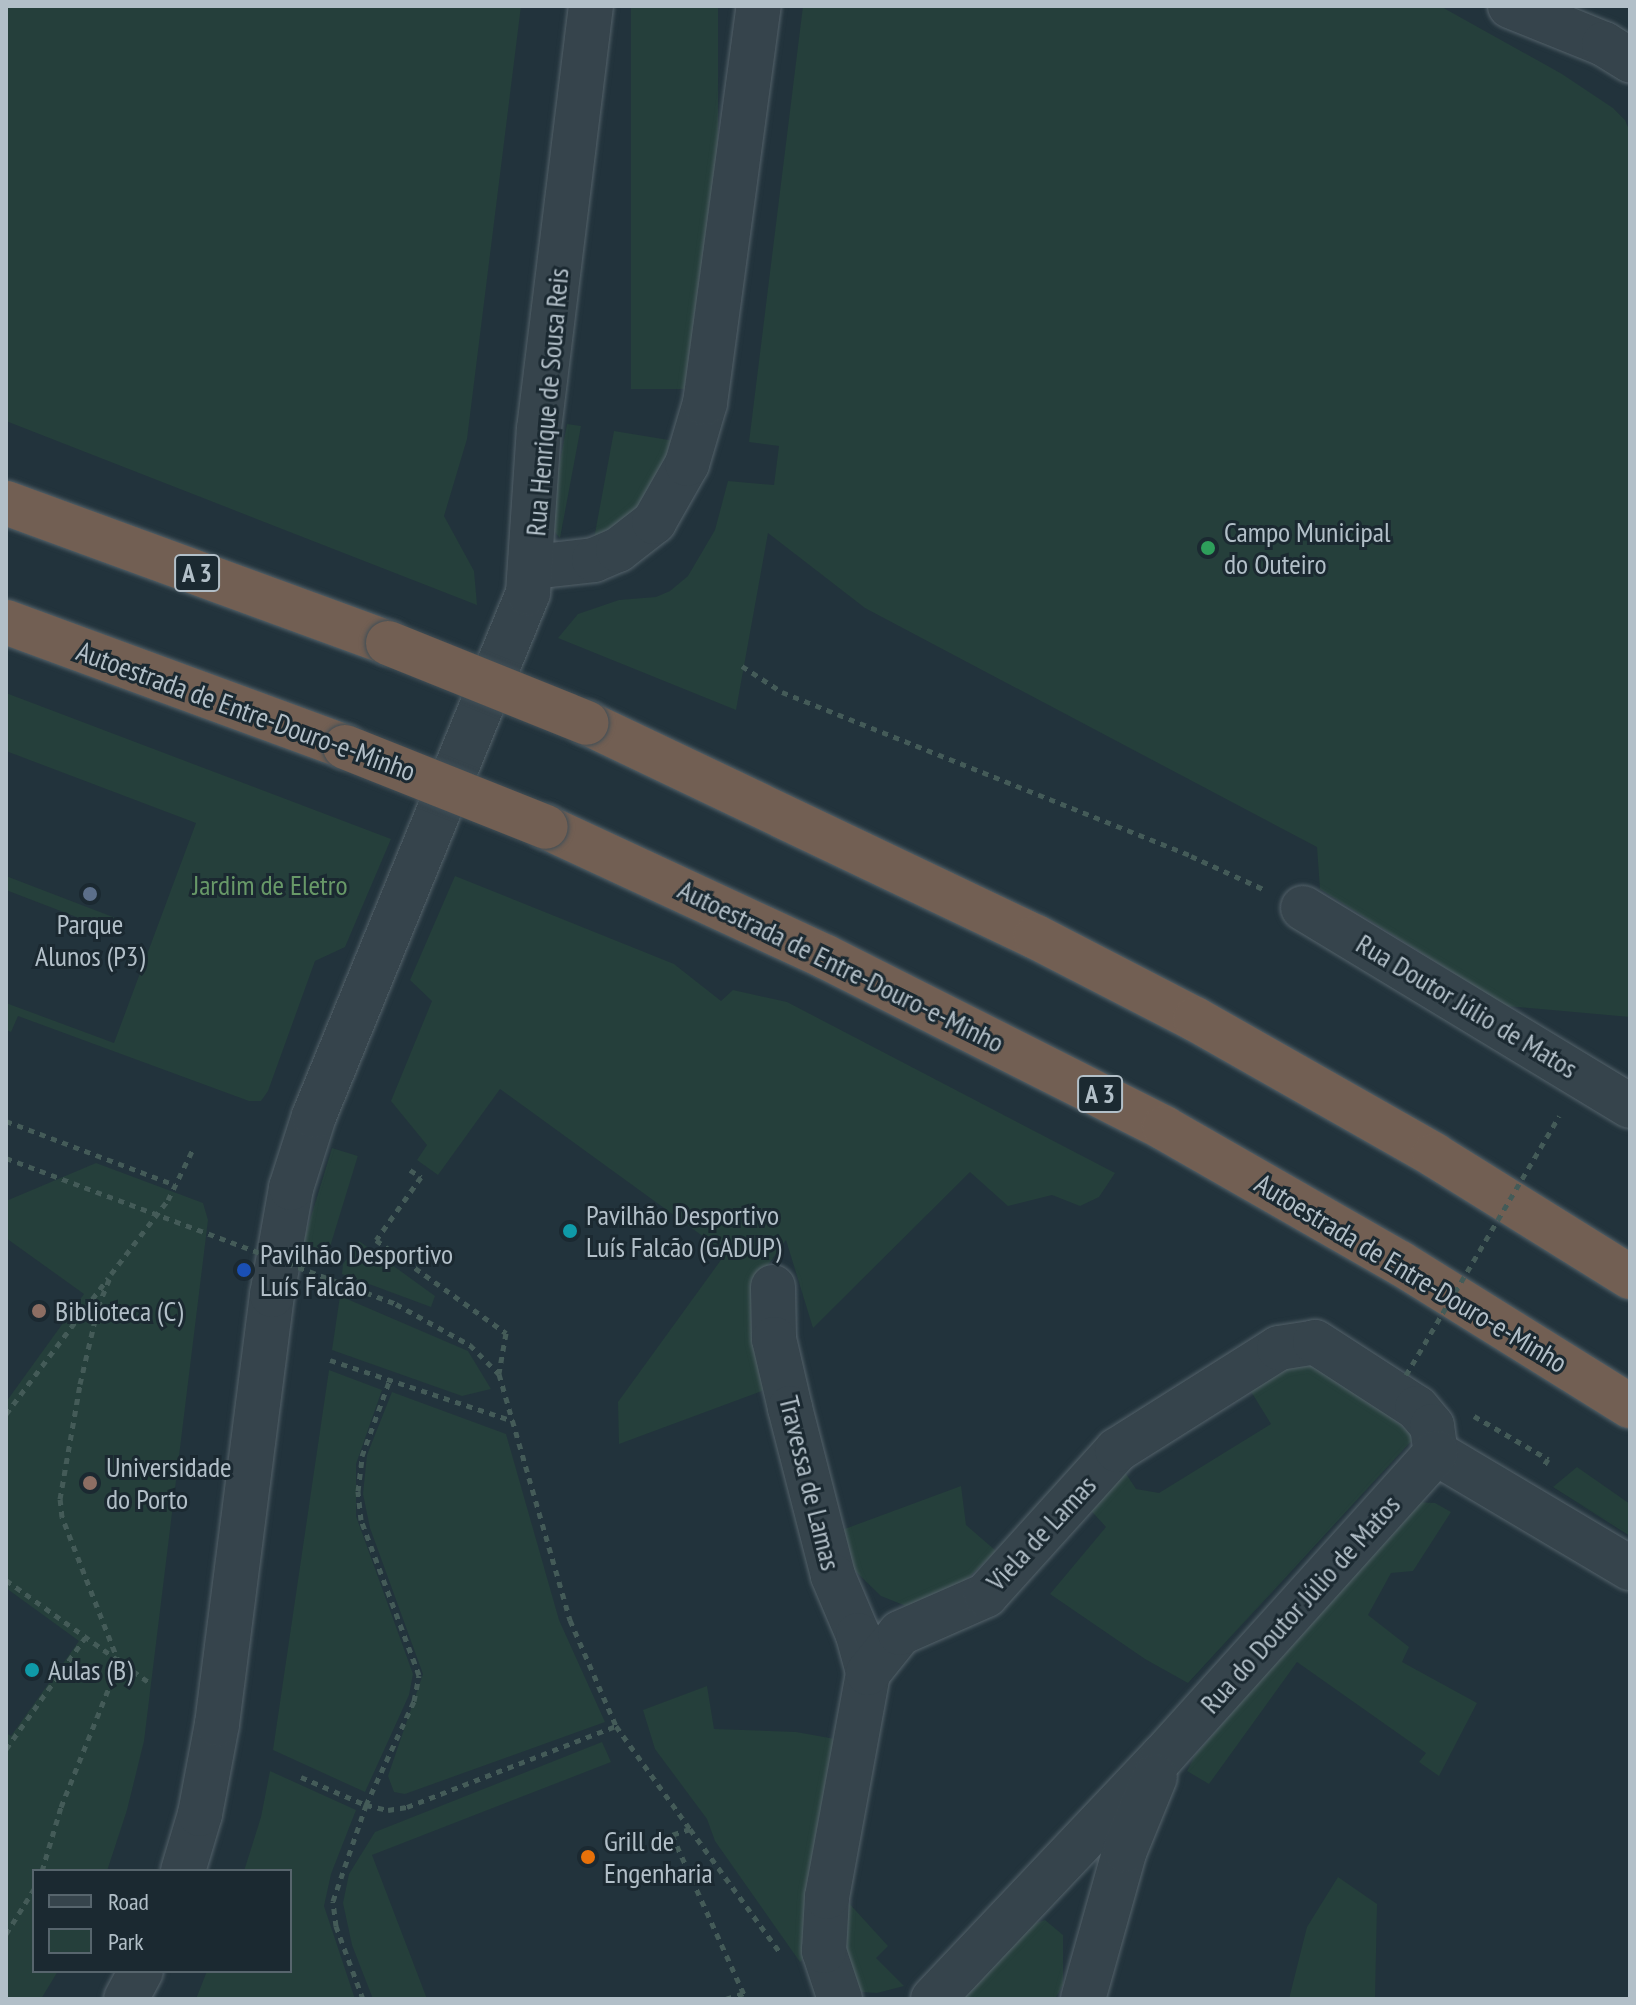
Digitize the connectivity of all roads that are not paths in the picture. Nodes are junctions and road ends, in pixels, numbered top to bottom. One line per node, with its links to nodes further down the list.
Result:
1 (591, 6): 6 (street, Rua Henrique de Sousa Reis)
2 (759, 6): 6 (street, Rua Henrique de Sousa Reis)
3 (1510, 6): 4 (street)
4 (1630, 60)
5 (6, 503): 10 (highway, A 3, bridge)
6 (533, 567): 17 (street)
7 (6, 622): 12 (highway, Autoestrada de Entre-Douro-e-Minho / A 3, bridge)
8 (1303, 908): 9 (street, Rua Doutor Júlio de Matos)
9 (1630, 1106)
10 (1630, 1277)
11 (773, 1287): 15 (street, Travessa de Lamas)
12 (1630, 1406)
13 (1436, 1453): 14 (street); 15 (street, Viela de Lamas); 16 (street, Rua do Doutor Júlio de Matos)
14 (1630, 1568)
15 (868, 1673): 20 (street, Viela de Lamas)
16 (1163, 1756): 21 (street, Rua do Doutor Júlio de Matos); 22 (street, Rua do Doutor Júlio de Matos)
17 (184, 1869)
18 (140, 1973): 19 (street)
19 (126, 1999)
20 (840, 1999)
21 (933, 1999)
22 (1083, 1999)

